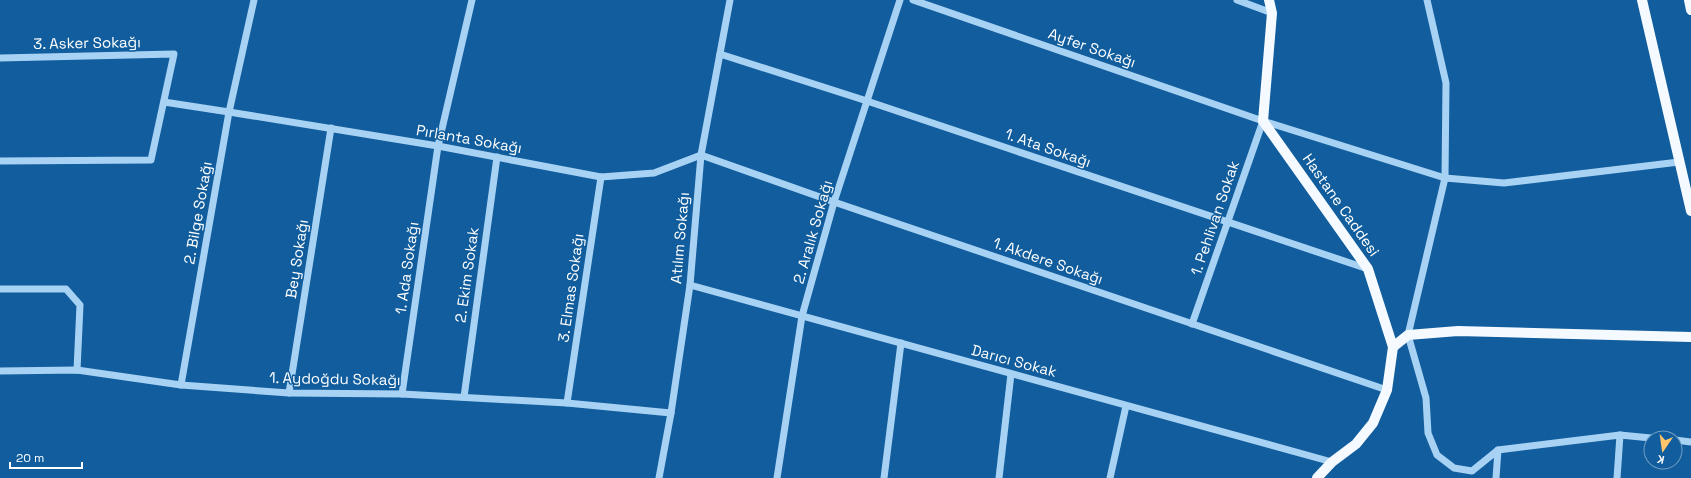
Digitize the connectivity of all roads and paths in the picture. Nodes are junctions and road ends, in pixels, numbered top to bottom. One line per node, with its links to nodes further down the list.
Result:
1 (254, 0): 17 (street, 2. Bilge Sokağı)
2 (472, 0): 20 (street, 1. Ada Sokağı)
3 (730, 0): 13 (street, Atılım Sokağı)
4 (900, 0): 15 (street, 2. Aralık Sokağı)
5 (913, 0): 18 (street, Ayfer Sokağı)
6 (1237, 0): 12 (street)
7 (1269, 0): 12 (main road)
8 (1427, 0): 26 (street)
9 (1642, 0): 24 (main road)
10 (1689, 0): 11 (main road)
11 (1691, 10)
12 (1272, 13): 18 (main road)
13 (720, 54): 15 (street, 1. Ata Sokağı); 21 (street, Atılım Sokağı)
14 (0, 58): 16 (street, 3. Asker Sokağı)
15 (868, 101): 27 (street, 2. Aralık Sokağı); 29 (street, 1. Ata Sokağı)
16 (164, 102): 17 (street); 23 (street)
17 (229, 112): 19 (street, Pırlanta Sokağı); 42 (street, 2. Bilge Sokağı)
18 (1263, 121): 26 (street, Ayfer Sokağı); 29 (street, 1. Pehlivan Sokak); 30 (main road, Hastane Caddesi)
19 (331, 128): 20 (street, Pırlanta Sokağı); 44 (street, Bey Sokağı)
20 (438, 146): 22 (street, Pırlanta Sokağı); 45 (street, 1. Ada Sokağı)
21 (701, 154): 25 (street, Pırlanta Sokağı); 27 (street, 1. Akdere Sokağı); 31 (street, Atılım Sokağı)
22 (497, 157): 25 (street, Pırlanta Sokağı); 46 (street, 2. Ekim Sokak)
23 (0, 161)
24 (1680, 162): 26 (street, Ayfer Sokağı); 28 (main road)
25 (601, 177): 47 (street, 3. Elmas Sokağı)
26 (1445, 178): 35 (street)
27 (834, 202): 33 (street, 2. Aralık Sokağı); 34 (street, 1. Akdere Sokağı)
28 (1691, 211)
29 (1228, 222): 30 (street, 1. Ata Sokağı); 34 (street, 1. Pehlivan Sokak)
30 (1368, 269): 38 (main road, Hastane Caddesi)
31 (690, 285): 33 (street, Darıcı Sokak); 49 (street, Atılım Sokağı)
32 (0, 289): 39 (street)
33 (802, 316): 37 (street, Darıcı Sokak); 55 (street, 2. Aralık Sokağı)
34 (1192, 324): 43 (street, 1. Akdere Sokağı)
35 (1408, 335): 36 (main road); 38 (main road); 52 (street)
36 (1691, 337)
37 (901, 343): 41 (street, Darıcı Sokak); 56 (street)
38 (1393, 347): 43 (main road, Hastane Caddesi)
39 (77, 370): 40 (street, 1. Aydoğdu Sokağı); 42 (street, 1. Aydoğdu Sokağı)
40 (0, 371)
41 (1011, 374): 48 (street, Darıcı Sokak); 57 (street)
42 (181, 385): 44 (street, 1. Aydoğdu Sokağı)
43 (1387, 390): 53 (main road, Hastane Caddesi)
44 (289, 393): 45 (street, 1. Aydoğdu Sokağı)
45 (402, 394): 46 (street, 1. Aydoğdu Sokağı)
46 (464, 397): 47 (street, 1. Aydoğdu Sokağı)
47 (567, 403): 49 (street, 1. Aydoğdu Sokağı)
48 (1126, 406): 53 (street, Darıcı Sokak); 58 (street)
49 (671, 413): 54 (street, Atılım Sokağı)
50 (1620, 435): 51 (street); 52 (street); 61 (street)
51 (1643, 437)
52 (1498, 450): 60 (street)
53 (1332, 462): 59 (main road, Hastane Caddesi)
54 (659, 478)
55 (776, 478)
56 (884, 478)
57 (999, 478)
58 (1110, 478)
59 (1317, 478)
60 (1496, 478)
61 (1617, 478)

